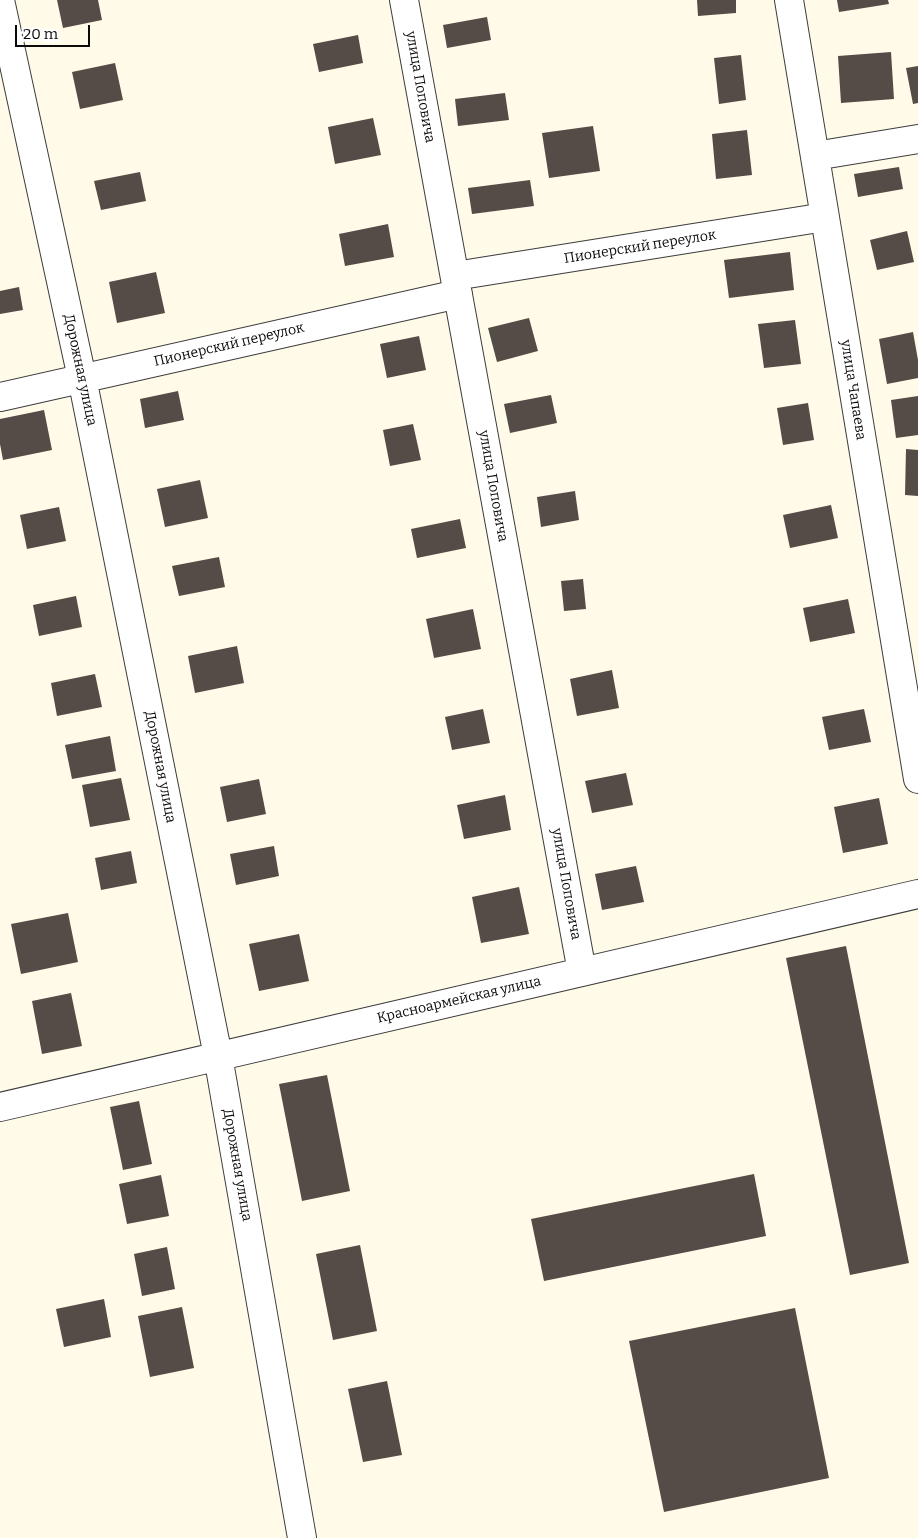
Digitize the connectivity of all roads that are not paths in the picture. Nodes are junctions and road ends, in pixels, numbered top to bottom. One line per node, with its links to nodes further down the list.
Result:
1 (0, 0): 8 (street, Дорожная улица)
2 (404, 0): 7 (street, улица Поповича)
3 (789, 0): 5 (street, улица Чапаева)
4 (918, 139): 5 (street)
5 (815, 156): 6 (street, улица Чапаева)
6 (825, 217): 7 (street, Пионерский переулок); 10 (street, улица Чапаева)
7 (456, 285): 8 (street, Пионерский переулок); 12 (street, улица Поповича)
8 (82, 378): 9 (street, Пионерский переулок); 13 (street, Дорожная улица)
9 (0, 397)
10 (918, 779)
11 (918, 894): 12 (street, Красноармейская улица)
12 (582, 972): 13 (street, Красноармейская улица)
13 (218, 1056): 14 (street, Красноармейская улица); 15 (street, Дорожная улица)
14 (0, 1107)
15 (302, 1538)

